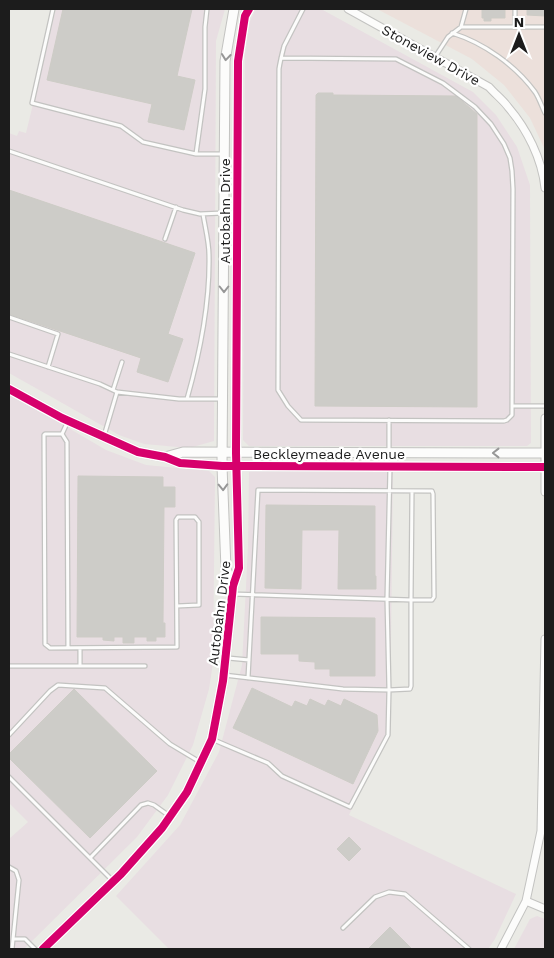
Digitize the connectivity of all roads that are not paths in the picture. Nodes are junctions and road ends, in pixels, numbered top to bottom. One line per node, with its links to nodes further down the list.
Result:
1 (53, 9): 17 (lane)
2 (207, 9): 17 (lane)
3 (234, 9): 18 (street, Autobahn Drive, one-way to 18)
4 (249, 9): 41 (street, Autobahn Drive)
5 (303, 9): 14 (lane)
6 (348, 9): 13 (street, Stoneview Drive)
7 (466, 9): 9 (lane)
8 (515, 9): 10 (lane)
9 (461, 27): 10 (lane); 12 (lane)
10 (515, 27): 11 (lane)
11 (545, 27)
12 (452, 33): 13 (lane); 15 (lane)
13 (435, 56): 19 (street, Stoneview Drive)
14 (281, 58): 33 (lane); 36 (lane)
15 (545, 113)
16 (9, 151): 20 (lane)
17 (196, 154): 18 (lane)
18 (225, 154): 22 (street, Autobahn Drive)
19 (545, 188)
20 (176, 207): 21 (lane); 23 (lane)
21 (203, 214): 22 (lane); 31 (lane)
22 (224, 214): 32 (street, Autobahn Drive, one-way to 32)
23 (165, 239)
24 (9, 317): 27 (lane)
25 (9, 354): 27 (lane)
26 (122, 362): 28 (lane)
27 (48, 367): 28 (lane)
28 (113, 390): 30 (lane)
29 (10, 392): 37 (street, Beckleymeade Avenue)
30 (117, 392): 31 (lane); 39 (lane)
31 (187, 399): 32 (lane)
32 (223, 399): 40 (street, Autobahn Drive)
33 (512, 406): 34 (lane); 36 (lane)
34 (545, 406)
35 (545, 418): 43 (street)
36 (389, 420): 42 (lane)
37 (68, 421): 38 (lane); 39 (street, Beckleymeade Avenue)
38 (62, 434): 58 (lane); 58 (lane)
39 (104, 437): 44 (street, Beckleymeade Avenue)
40 (222, 453): 41 (street, Beckleymeade Avenue); 44 (street, Beckleymeade Avenue); 45 (street, Autobahn Drive)
41 (236, 453): 42 (street, Beckleymeade Avenue); 46 (street, Autobahn Drive)
42 (390, 453): 43 (street, Beckleymeade Avenue, one-way to 42); 47 (street)
43 (545, 453): 48 (street)
44 (165, 456): 45 (street, Beckleymeade Avenue)
45 (222, 466): 46 (street, Beckleymeade Avenue); 52 (street, Autobahn Drive, one-way to 52)
46 (237, 466): 47 (street, Beckleymeade Avenue); 52 (street, Autobahn Drive)
47 (390, 466): 48 (street, Beckleymeade Avenue); 49 (lane)
48 (545, 467): 51 (street)
49 (389, 491): 50 (lane); 53 (lane); 54 (lane)
50 (412, 491): 55 (lane); 55 (lane)
51 (545, 492)
52 (232, 590): 53 (lane); 60 (street, Autobahn Drive)
53 (253, 596): 54 (lane); 61 (lane)
54 (387, 599): 55 (lane); 67 (lane)
55 (411, 600): 67 (lane)
56 (177, 606): 56 (lane); 59 (lane)
57 (545, 639): 68 (street)
58 (68, 648): 59 (lane)
59 (80, 648): 63 (lane)
60 (225, 658): 61 (lane); 65 (street, Autobahn Drive)
61 (249, 660): 66 (lane)
62 (9, 666): 63 (lane)
63 (80, 666): 64 (lane)
64 (145, 666)
65 (224, 675): 66 (lane); 70 (street, Autobahn Drive)
66 (248, 678): 67 (lane)
67 (389, 690): 70 (lane)
68 (545, 732): 77 (street)
69 (9, 734): 71 (lane)
70 (212, 739): 71 (street, Autobahn Drive)
71 (201, 762): 73 (street, Autobahn Drive)
72 (9, 777): 74 (lane)
73 (170, 817): 74 (lane); 76 (street, Autobahn Drive)
74 (90, 858): 76 (lane)
75 (9, 867): 80 (lane)
76 (113, 881): 84 (street, Autobahn Drive)
77 (526, 901): 78 (street); 86 (street)
78 (545, 909)
79 (343, 928): 81 (lane)
80 (13, 939): 82 (lane); 83 (lane)
81 (464, 948): 85 (lane)
82 (12, 949)
83 (35, 949)
84 (43, 949)
85 (470, 949)
86 (501, 949)

